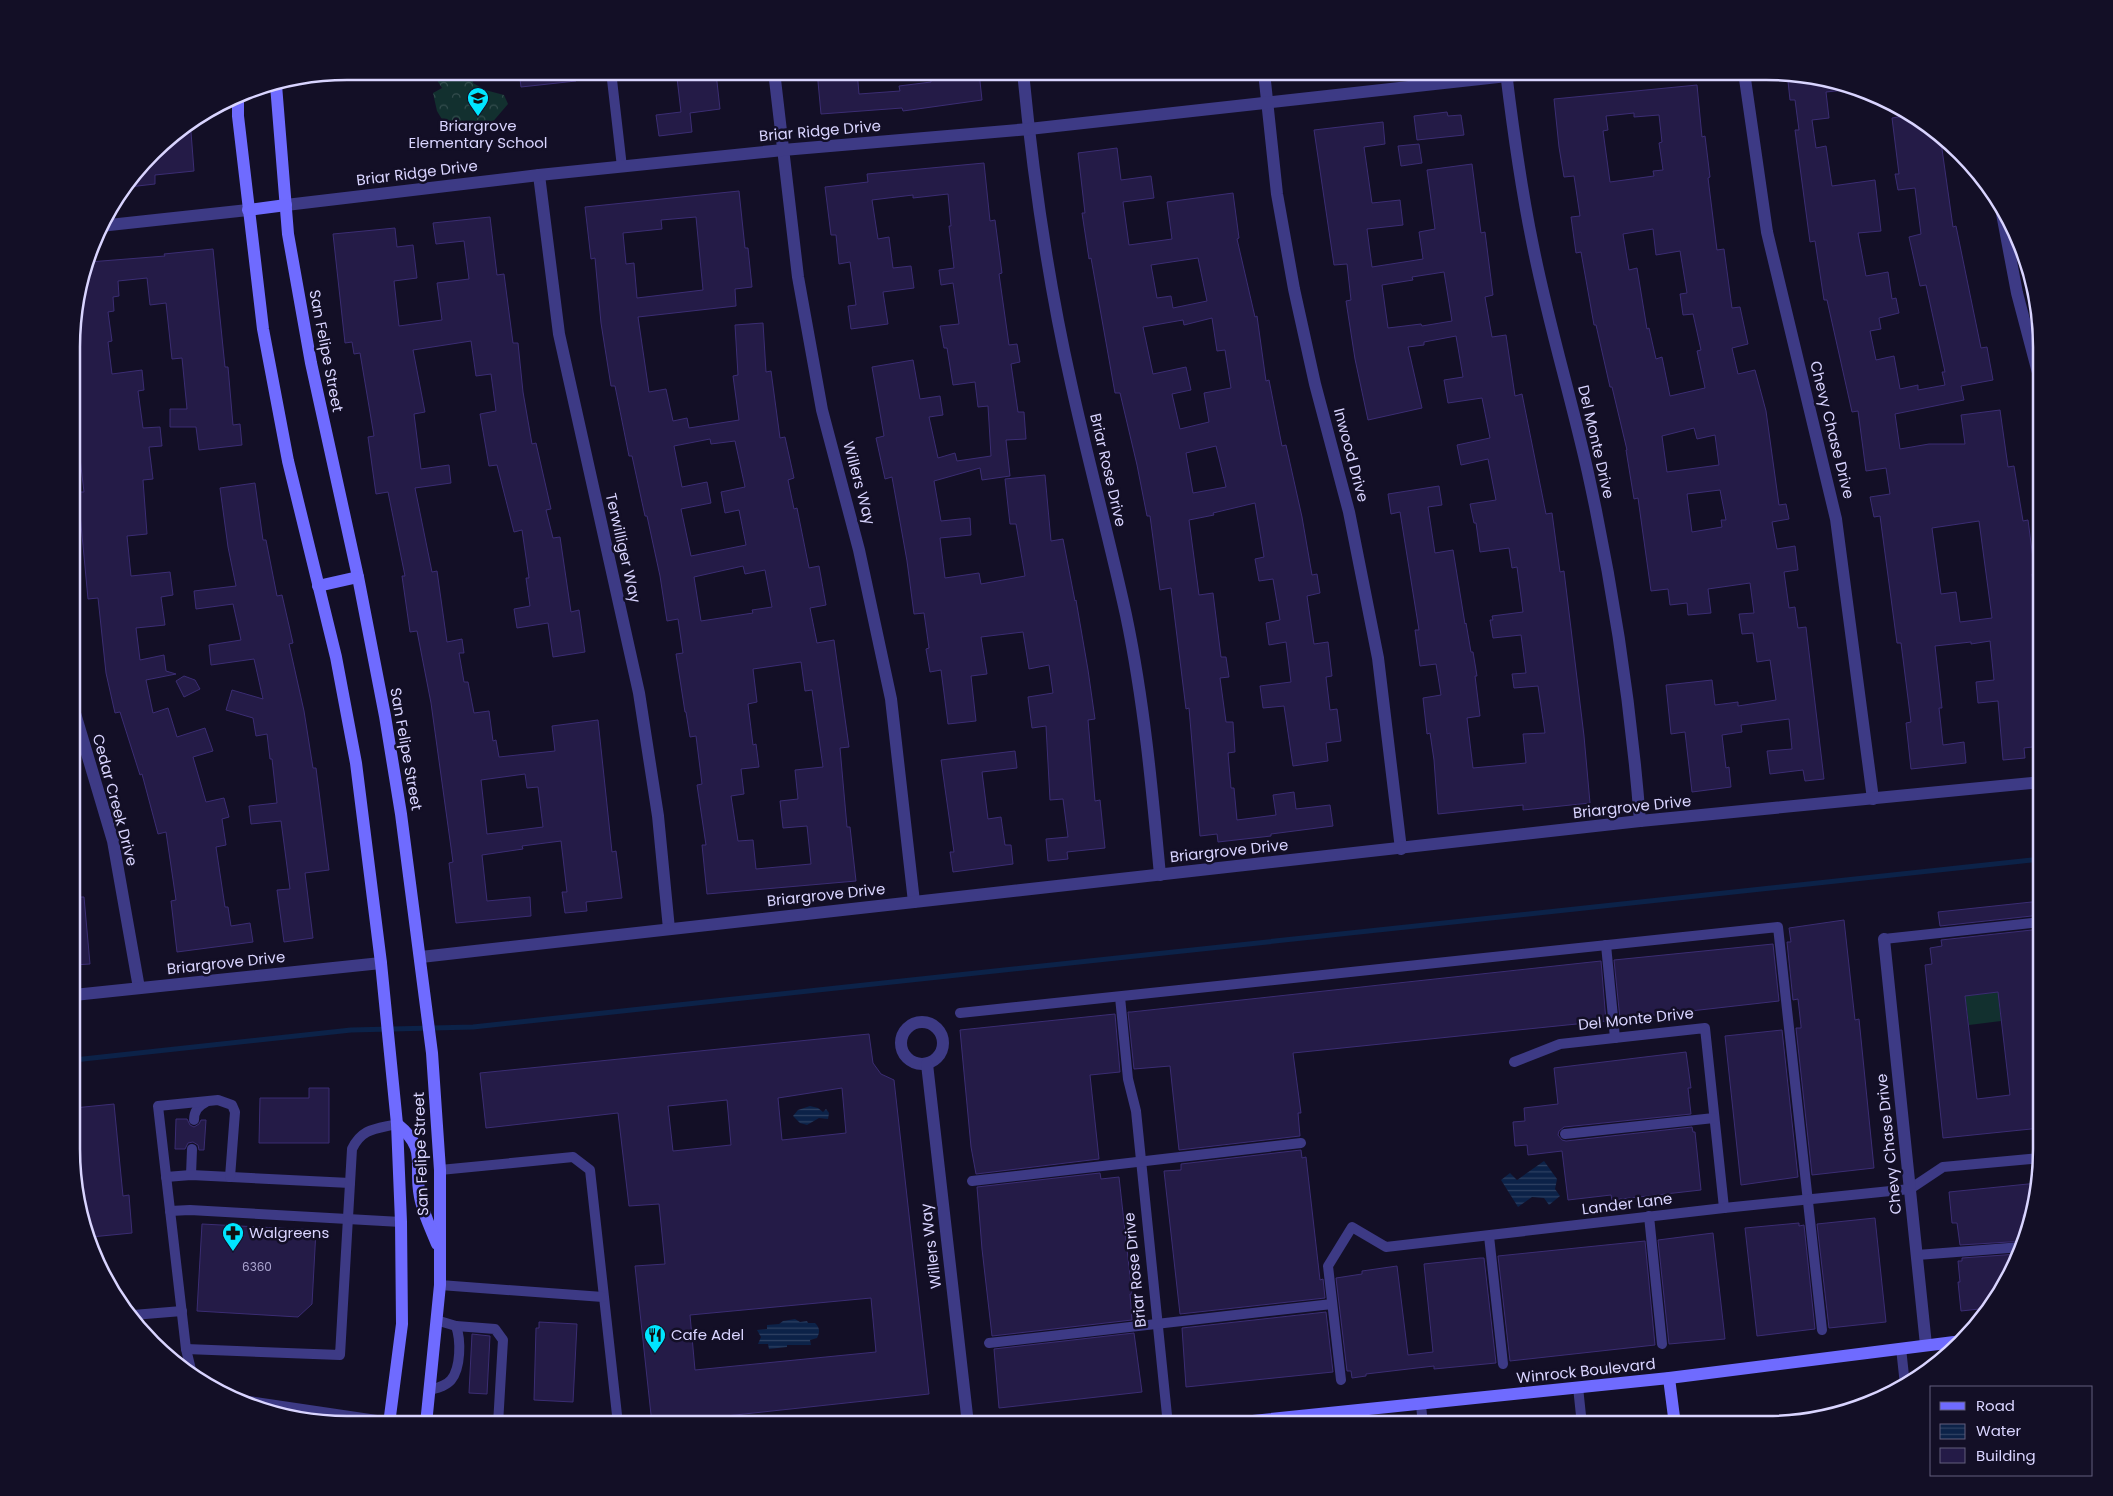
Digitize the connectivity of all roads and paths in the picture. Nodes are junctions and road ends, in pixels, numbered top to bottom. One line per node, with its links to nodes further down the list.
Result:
1 (612, 80): 13 (lane)
2 (775, 80): 12 (street, Willers Way)
3 (1024, 80): 11 (street, Briar Rose Drive)
4 (1265, 80): 9 (street, Inwood Drive)
5 (1457, 80): 9 (street, Briar Ridge Drive)
6 (1507, 80): 25 (street, Del Monte Drive)
7 (1745, 80): 24 (street, Chevy Chase Drive)
8 (276, 89): 15 (main road, San Felipe Street)
9 (1267, 103): 11 (street, Briar Ridge Drive); 26 (street, Inwood Drive)
10 (238, 104): 16 (main road, San Felipe Street)
11 (1029, 129): 12 (street, Briar Ridge Drive); 27 (street, Briar Rose Drive)
12 (783, 150): 13 (street, Briar Ridge Drive); 28 (street, Willers Way)
13 (622, 167): 14 (street, Briar Ridge Drive)
14 (539, 175): 15 (street, Briar Ridge Drive); 30 (street, Terwilliger Way)
15 (286, 205): 16 (main road, Briar Ridge Drive); 20 (main road, San Felipe Street)
16 (248, 210): 17 (street, Briar Ridge Drive); 21 (main road, San Felipe Street)
17 (110, 225)
18 (2005, 228): 19 (street)
19 (2033, 354)
20 (358, 577): 21 (main road); 33 (main road, San Felipe Street)
21 (318, 586): 34 (main road, San Felipe Street)
22 (80, 730): 35 (street, Cedar Creek Drive)
23 (2033, 783): 24 (street, Briargrove Drive)
24 (1873, 800): 25 (street, Briargrove Drive)
25 (1640, 821): 26 (street, Briargrove Drive)
26 (1401, 849): 27 (street, Briargrove Drive)
27 (1160, 875): 28 (street, Briargrove Drive)
28 (914, 902): 30 (street, Briargrove Drive)
29 (2033, 923): 31 (lane)
30 (669, 929): 33 (street, Briargrove Drive)
31 (1884, 939): 57 (street, Chevy Chase Drive)
32 (1606, 946): 37 (lane); 39 (lane); 58 (lane)
33 (421, 957): 51 (main road, San Felipe Street)
34 (381, 963): 35 (street, Briargrove Drive); 45 (main road, San Felipe Street)
35 (139, 988): 36 (street, Briargrove Drive)
36 (80, 994)
37 (1120, 997): 38 (lane); 50 (lane, Briar Rose Drive)
38 (960, 1013)
39 (1615, 1038): 40 (lane, Del Monte Drive); 43 (lane, Del Monte Drive)
40 (1514, 1062)
41 (927, 1064): 97 (street, Willers Way)
42 (209, 1101): 44 (lane); 53 (lane); 54 (lane)
43 (1714, 1118): 46 (lane); 59 (lane, Del Monte Drive)
44 (194, 1120)
45 (397, 1124): 56 (lane); 63 (main road, San Felipe Street); 66 (main road)
46 (1565, 1134)
47 (1301, 1144): 50 (lane)
48 (192, 1149): 52 (lane)
49 (2032, 1159): 57 (lane)
50 (1141, 1162): 55 (lane); 74 (lane, Briar Rose Drive)
51 (440, 1170): 66 (main road, San Felipe Street); 69 (lane)
52 (191, 1175): 53 (lane); 54 (lane)
53 (230, 1177): 56 (lane)
54 (166, 1178): 60 (lane)
55 (972, 1181)
56 (350, 1183): 62 (lane)
57 (1910, 1189): 58 (lane, Lander Lane); 67 (street, Chevy Chase Drive)
58 (1807, 1199): 59 (lane, Lander Lane); 76 (lane)
59 (1724, 1208): 61 (lane, Lander Lane)
60 (170, 1211): 62 (lane); 71 (lane)
61 (1649, 1216): 64 (lane, Lander Lane); 79 (lane)
62 (348, 1220): 63 (lane); 82 (lane)
63 (401, 1222): 93 (main road, San Felipe Street)
64 (1489, 1236): 70 (lane, Lander Lane); 84 (lane)
65 (2014, 1248): 67 (lane)
66 (440, 1254): 68 (main road, San Felipe Street)
67 (1917, 1255): 80 (street, Chevy Chase Drive)
68 (440, 1285): 69 (lane); 73 (main road, San Felipe Street)
69 (603, 1297): 96 (lane)
70 (1332, 1304): 74 (lane); 87 (lane)
71 (182, 1311): 72 (lane); 82 (lane)
72 (138, 1315)
73 (436, 1320): 75 (lane); 89 (main road, San Felipe Street)
74 (1157, 1324): 78 (lane); 98 (lane, Briar Rose Drive)
75 (456, 1326): 89 (lane); 95 (lane)
76 (1822, 1330)
77 (1950, 1342): 80 (main road, Winrock Boulevard)
78 (989, 1343)
79 (1662, 1344)
80 (1926, 1345): 81 (main road, Winrock Boulevard)
81 (1901, 1348): 85 (lane); 86 (main road, Winrock Boulevard)
82 (186, 1349): 83 (lane)
83 (190, 1364)
84 (1503, 1364)
85 (1903, 1377)
86 (1669, 1378): 88 (main road, Winrock Boulevard); 102 (main road)
87 (1341, 1380)
88 (1578, 1387): 90 (main road, Winrock Boulevard); 101 (lane)
89 (430, 1390): 94 (main road, San Felipe Street)
90 (1421, 1405): 99 (main road, Winrock Boulevard); 100 (lane)
91 (274, 1406): 92 (street)
92 (336, 1415)
93 (394, 1416)
94 (427, 1416)
95 (498, 1416)
96 (617, 1416)
97 (967, 1416)
98 (1167, 1416)
99 (1301, 1416)
100 (1422, 1416)
101 (1581, 1416)
102 (1674, 1416)

